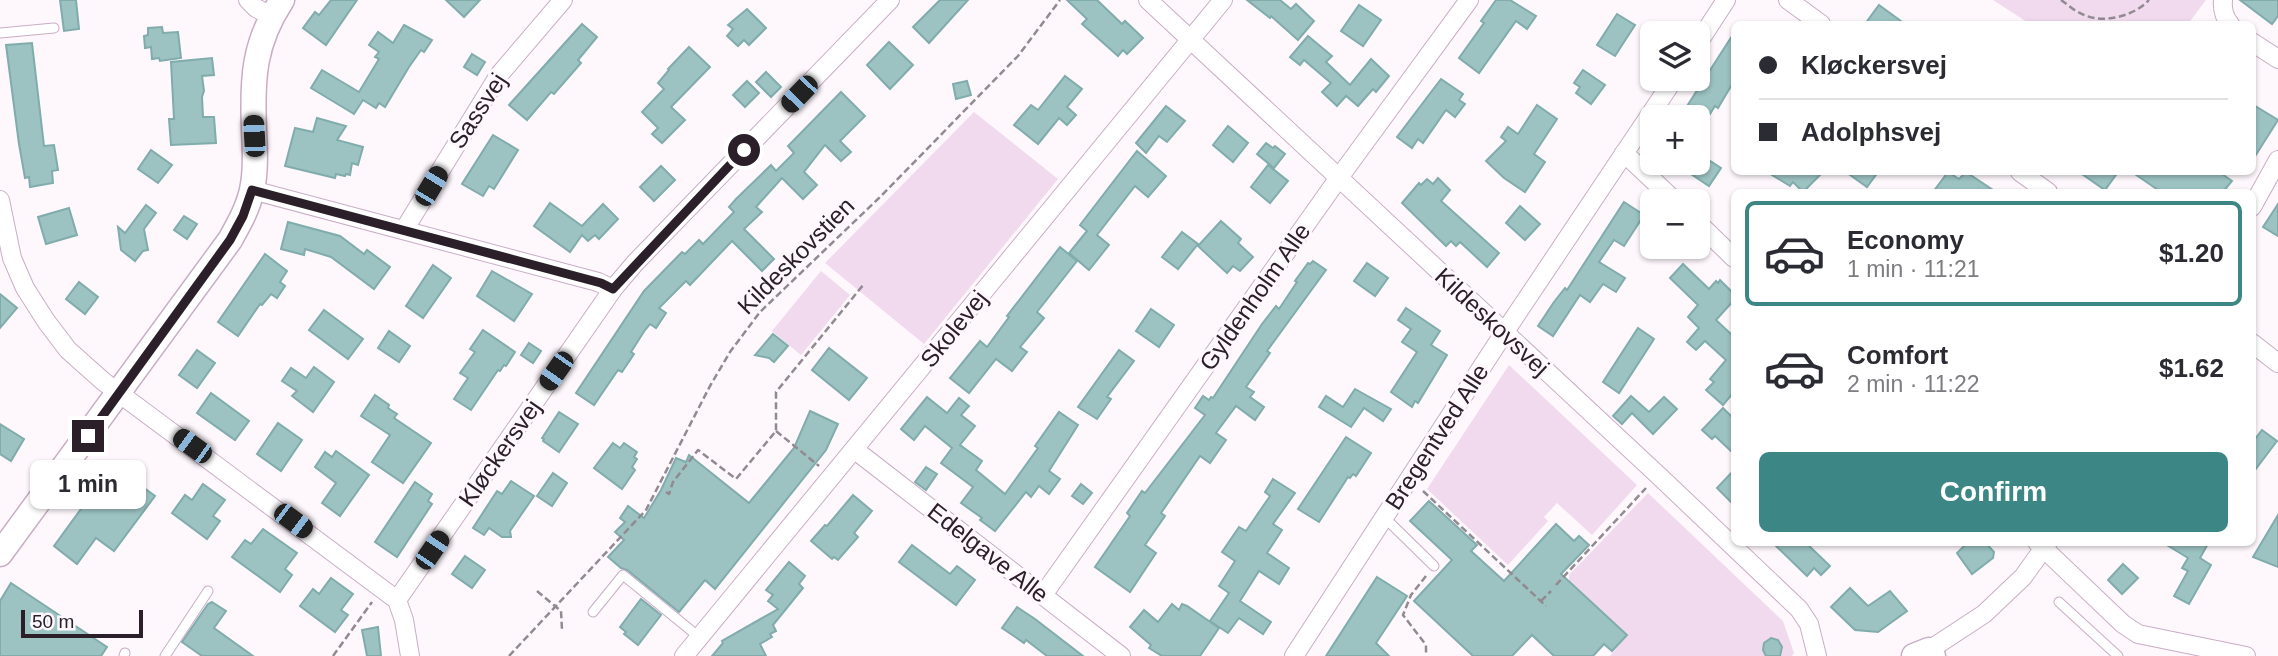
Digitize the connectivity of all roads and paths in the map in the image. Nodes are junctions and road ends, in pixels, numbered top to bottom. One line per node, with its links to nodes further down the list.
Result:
1 (248, 0): 13 (street)
2 (564, 0): 32 (street, Sassvej)
3 (890, 0): 37 (street, Kløckersvej)
4 (1060, 0): 64 (path, Kildeskovstien)
5 (1148, 0): 19 (street, Kildeskovsvej)
6 (1223, 0): 19 (street, Skolevej)
7 (1469, 0): 26 (street, Gyldenholm Alle)
8 (1726, 0): 16 (street)
9 (1788, 0): 14 (street)
10 (2061, 0): 11 (path)
11 (2149, 0)
12 (2222, 4): 15 (street)
13 (276, 8): 29 (street)
14 (1817, 21)
15 (2228, 21)
16 (1710, 25)
17 (54, 28): 18 (lane)
18 (0, 33)
19 (1190, 39): 26 (street, Kildeskovsvej); 43 (street, Skolevej)
20 (2256, 45): 21 (street)
21 (2278, 59)
22 (1666, 91): 23 (street, Bregentved Alle)
23 (1624, 153): 27 (street); 38 (street, Bregentved Alle)
24 (2278, 160): 31 (street)
25 (2024, 175): 28 (street)
26 (1338, 179): 38 (street, Kildeskovsvej); 60 (street, Gyldenholm Alle)
27 (1662, 189)
28 (2044, 189)
29 (252, 190): 32 (street); 41 (street)
30 (0, 200): 35 (street)
31 (2256, 200)
32 (404, 230): 37 (street)
33 (1710, 235): 34 (street)
34 (1731, 255)
35 (5, 256): 41 (street)
36 (864, 284): 42 (path)
37 (613, 289): 61 (street, Kløckersvej)
38 (1504, 333): 44 (street, Kildeskovsvej); 46 (street, Bregentved Alle)
39 (2256, 347): 40 (street)
40 (2278, 363)
41 (121, 393): 53 (street); 56 (street)
42 (776, 431): 45 (path); 47 (path)
43 (855, 450): 45 (street, Skolevej); 60 (street, Edelgave Alle)
44 (1658, 475): 49 (street, Kildeskovsvej); 55 (path)
45 (832, 478): 68 (street, Skolevej)
46 (1410, 479): 48 (street, Bregentved Alle); 62 (path)
47 (666, 492)
48 (1385, 518): 54 (lane); 77 (street, Bregentved Alle)
49 (1731, 545)
50 (1732, 546): 79 (street, Kildeskovsvej)
51 (2042, 546): 70 (street)
52 (2045, 546): 69 (street)
53 (0, 554)
54 (1434, 566): 78 (path)
55 (1556, 585)
56 (382, 588): 61 (street); 72 (path)
57 (208, 591): 71 (lane)
58 (537, 591): 64 (path)
59 (1551, 591): 62 (path)
60 (1043, 595): 76 (street, Edelgave Alle)
61 (397, 600): 73 (street)
62 (1541, 601): 65 (path)
63 (2059, 601): 80 (lane)
64 (557, 606): 67 (path); 74 (path, Kildeskovstien)
65 (1546, 606)
66 (593, 612): 68 (lane)
67 (562, 630)
68 (699, 637): 75 (street, Skolevej)
69 (2160, 648): 81 (street)
70 (1925, 654)
71 (164, 656)
72 (333, 656)
73 (410, 656)
74 (509, 656)
75 (684, 656)
76 (1121, 656)
77 (1294, 656)
78 (1426, 656)
79 (1817, 656)
80 (2118, 656)
81 (2246, 656)

